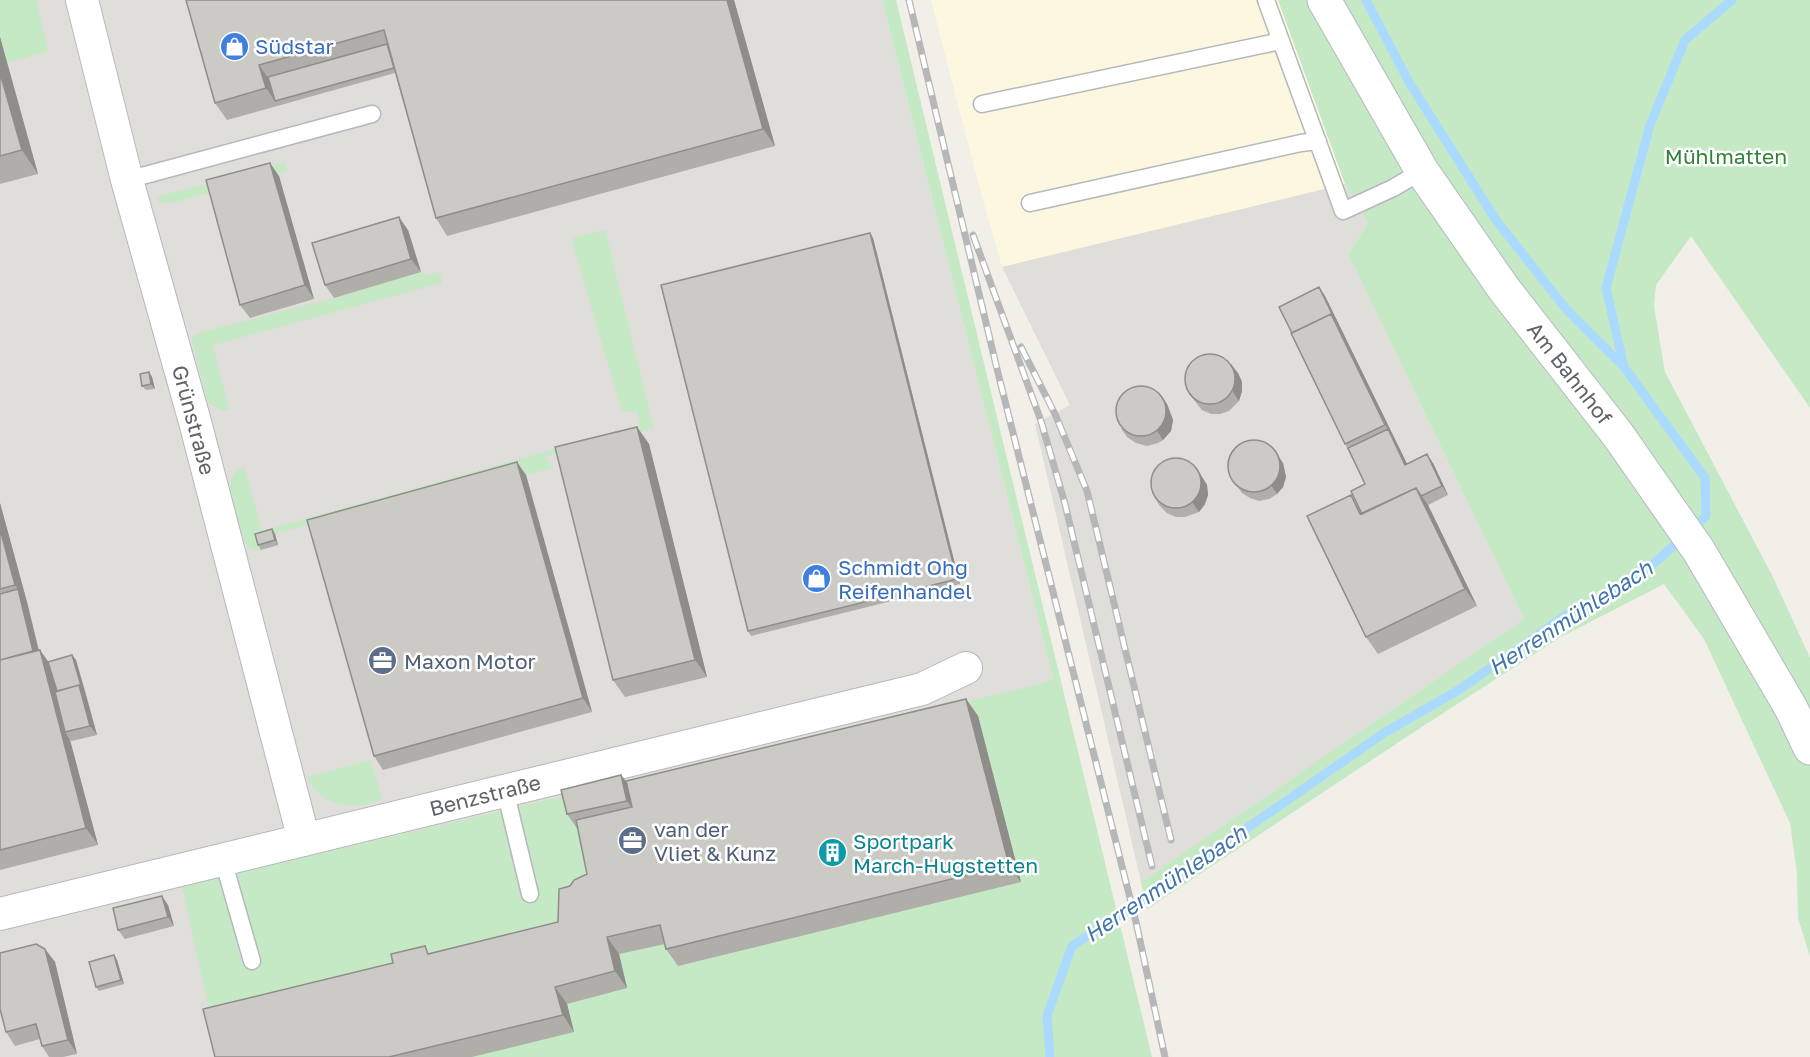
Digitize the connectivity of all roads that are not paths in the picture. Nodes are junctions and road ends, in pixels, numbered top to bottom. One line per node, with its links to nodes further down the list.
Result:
1 (82, 0): 9 (street, Grünstraße)
2 (1266, 0): 4 (lane)
3 (1324, 0): 8 (main road, Am Bahnhof)
4 (1281, 41): 5 (lane); 7 (lane)
5 (982, 104)
6 (372, 114): 9 (lane)
7 (1318, 141): 8 (lane); 10 (lane)
8 (1422, 171): 12 (main road, Am Bahnhof)
9 (127, 180): 14 (street, Grünstraße)
10 (1030, 203)
11 (966, 668): 13 (street, Benzstraße)
12 (1810, 748)
13 (505, 790): 14 (street, Benzstraße); 16 (lane)
14 (304, 840): 15 (street, Benzstraße)
15 (223, 860): 17 (street, Benzstraße); 18 (lane)
16 (530, 894)
17 (0, 914)
18 (252, 961)

